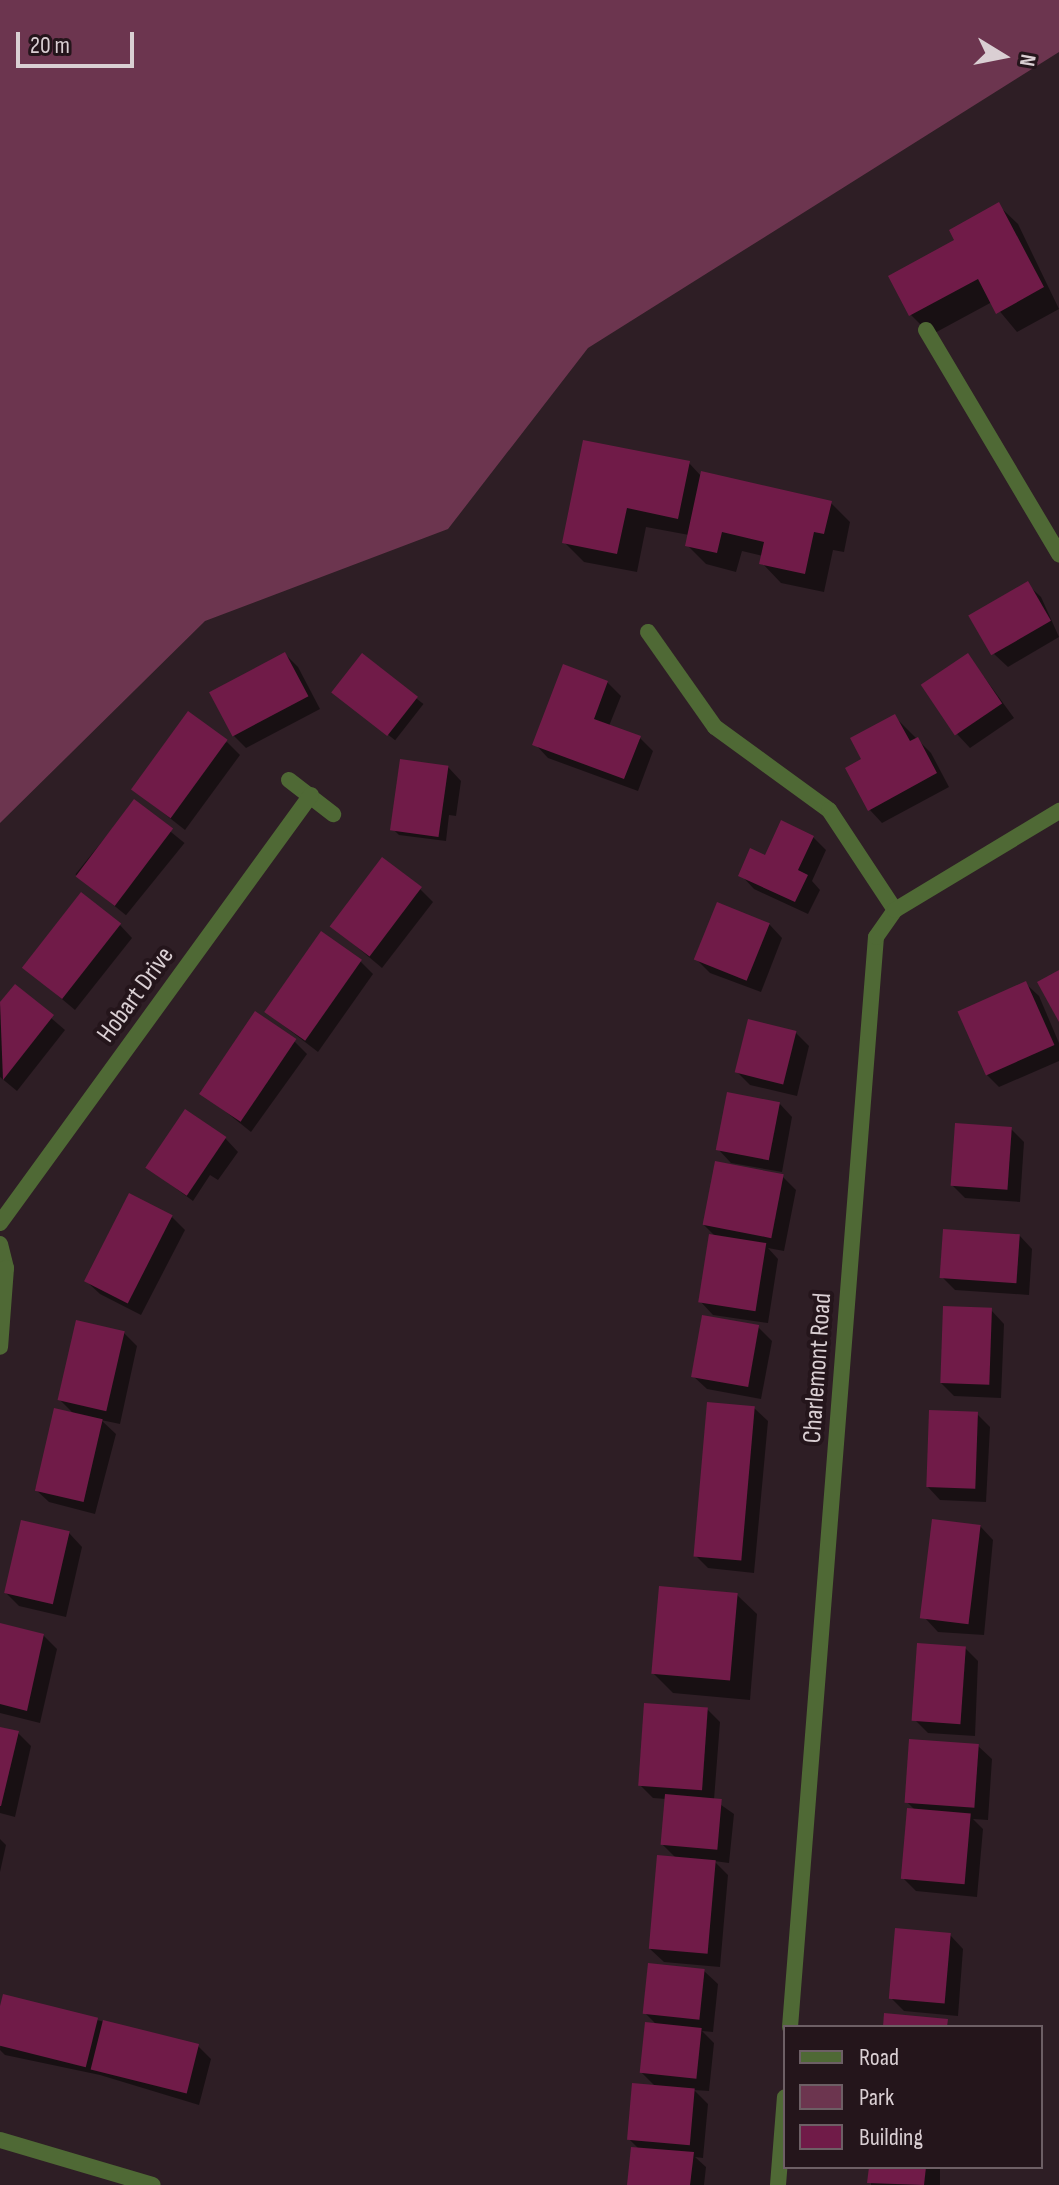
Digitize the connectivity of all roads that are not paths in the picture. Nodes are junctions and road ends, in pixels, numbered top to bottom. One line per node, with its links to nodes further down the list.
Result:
1 (926, 330): 2 (street)
2 (1059, 554)
3 (648, 632): 8 (street)
4 (289, 780): 5 (street)
5 (311, 795): 7 (street); 9 (street, Hobart Drive)
6 (1059, 811): 8 (street, Charlemont Road)
7 (333, 814)
8 (895, 910): 12 (street, Charlemont Road)
9 (0, 1223)
10 (0, 1244): 11 (street)
11 (0, 1347)
12 (790, 2025)
13 (783, 2122): 16 (street)
14 (0, 2140): 15 (street)
15 (153, 2185)
16 (778, 2185)

